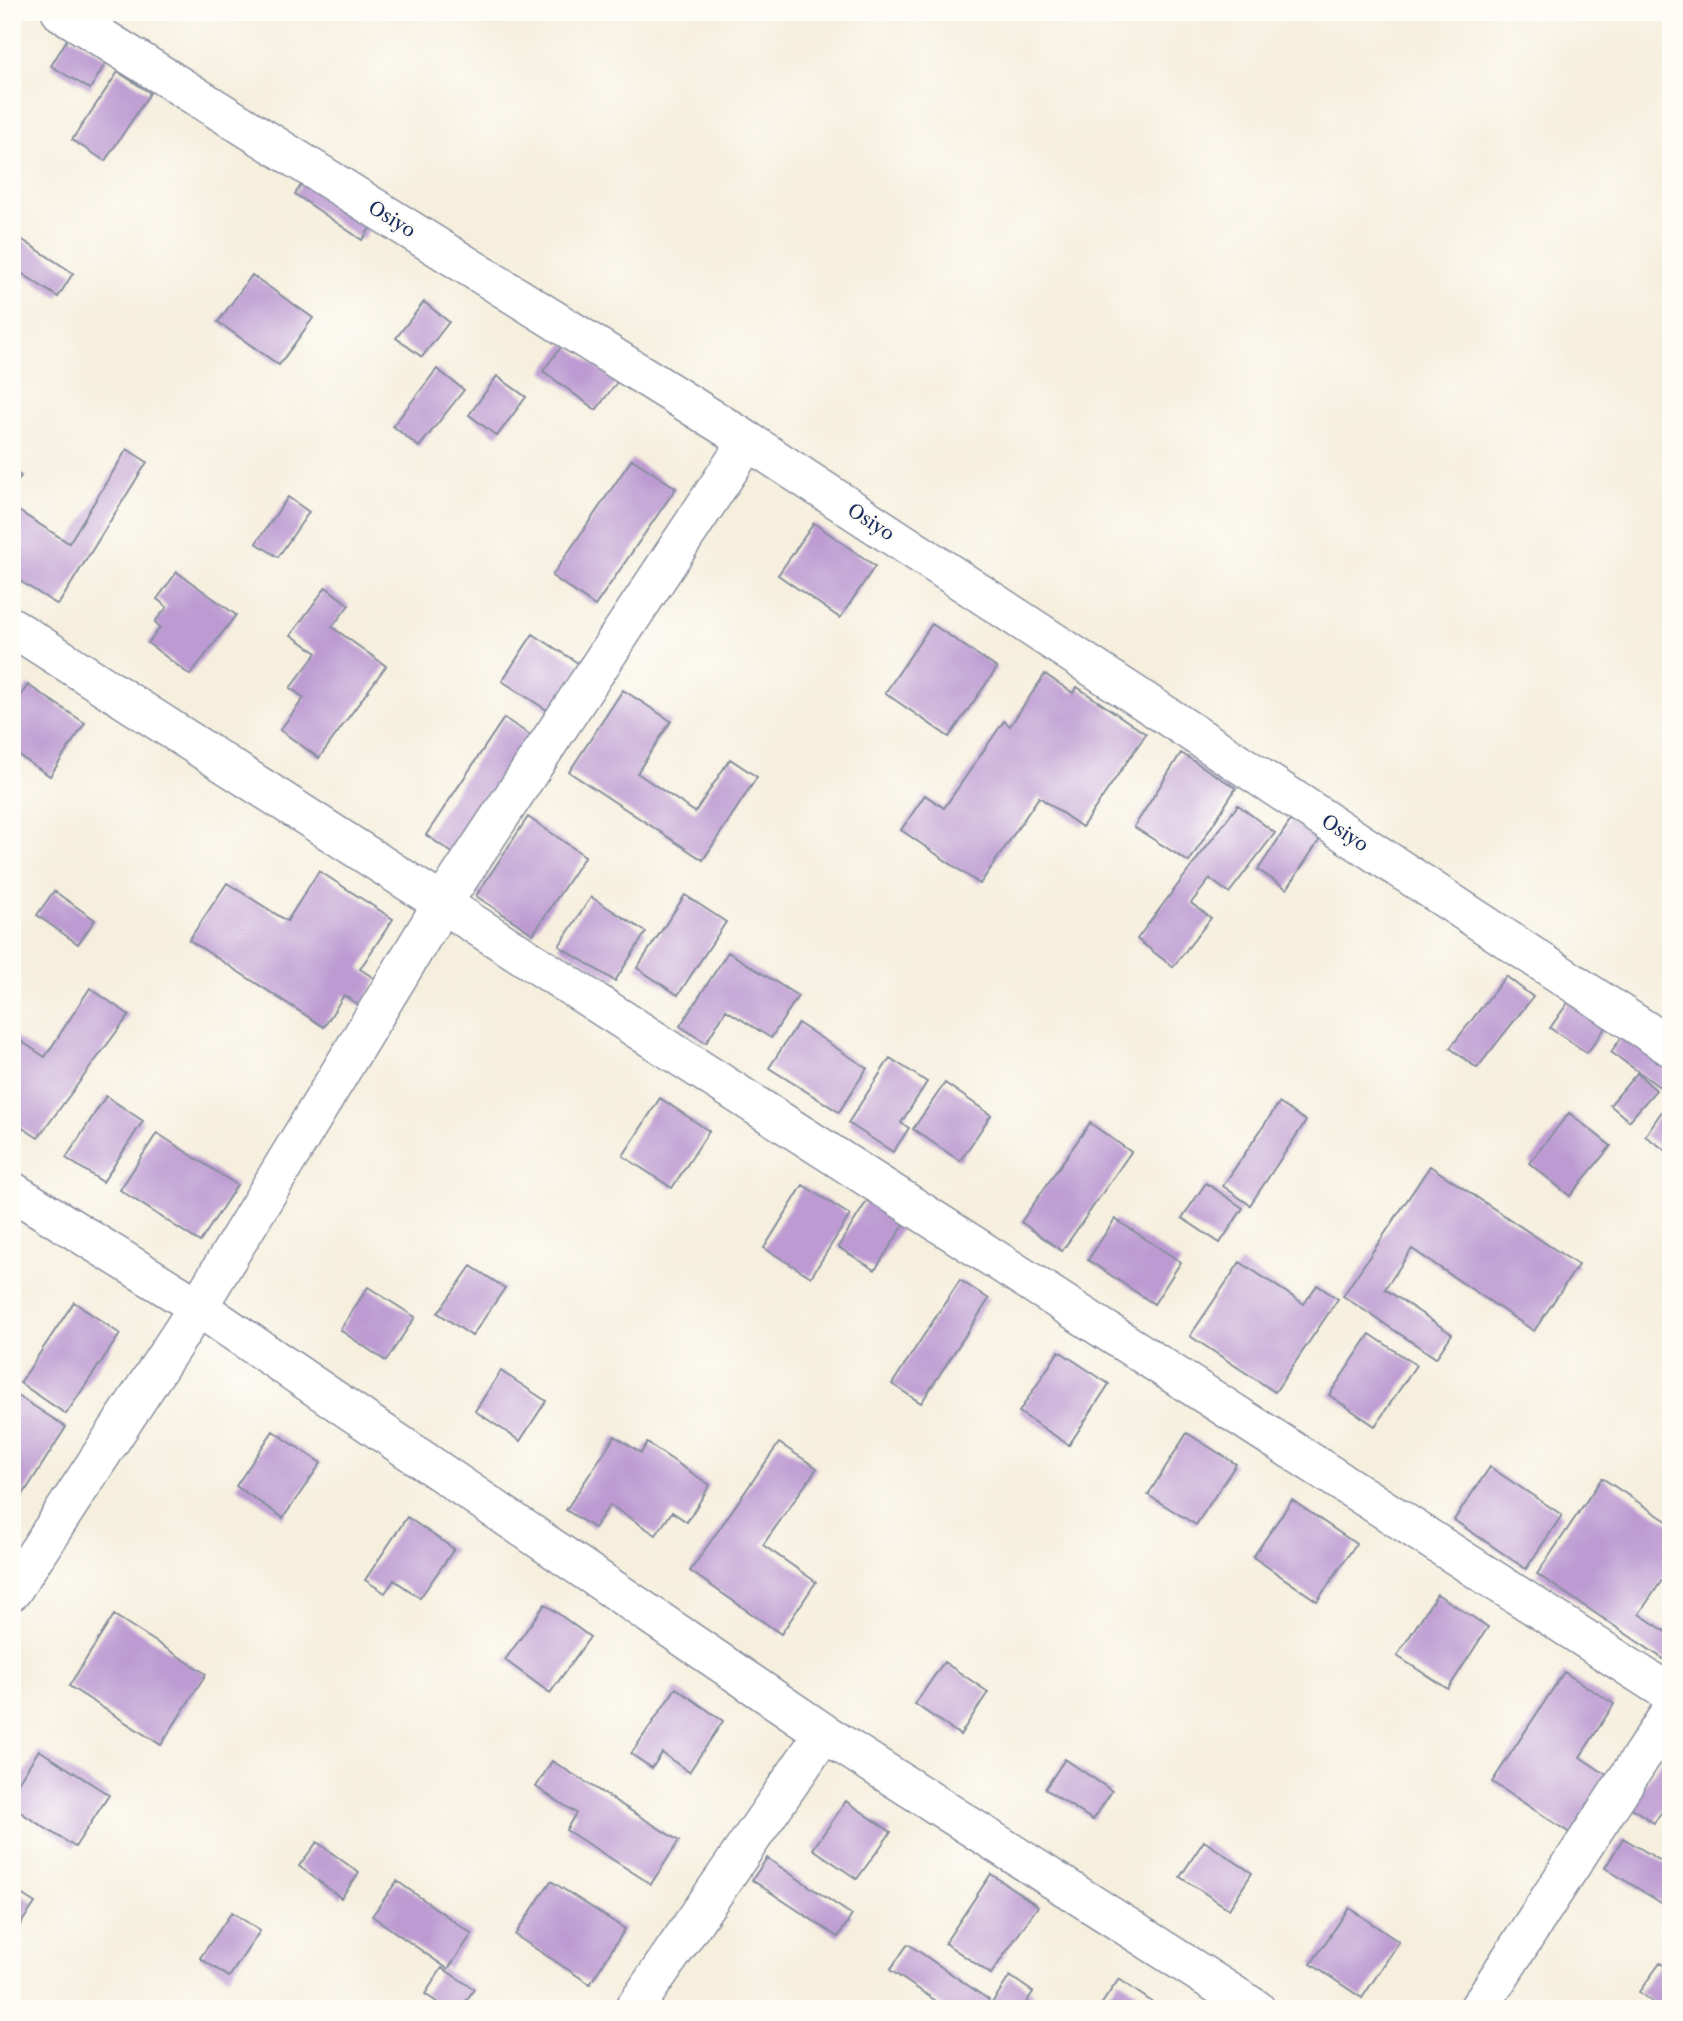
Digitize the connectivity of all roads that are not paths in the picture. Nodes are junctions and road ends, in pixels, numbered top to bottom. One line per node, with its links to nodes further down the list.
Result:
1 (61, 12): 2 (street, Osiyo)
2 (748, 441): 4 (street); 5 (street, Osiyo)
3 (12, 627): 4 (street)
4 (442, 904): 7 (street); 9 (street)
5 (1671, 1047)
6 (12, 1191): 7 (street)
7 (198, 1307): 8 (street); 11 (street)
8 (12, 1591)
9 (1671, 1694)
10 (1671, 1711): 14 (street)
11 (824, 1733): 12 (street); 13 (street)
12 (634, 2009)
13 (1256, 2009)
14 (1478, 2009)

